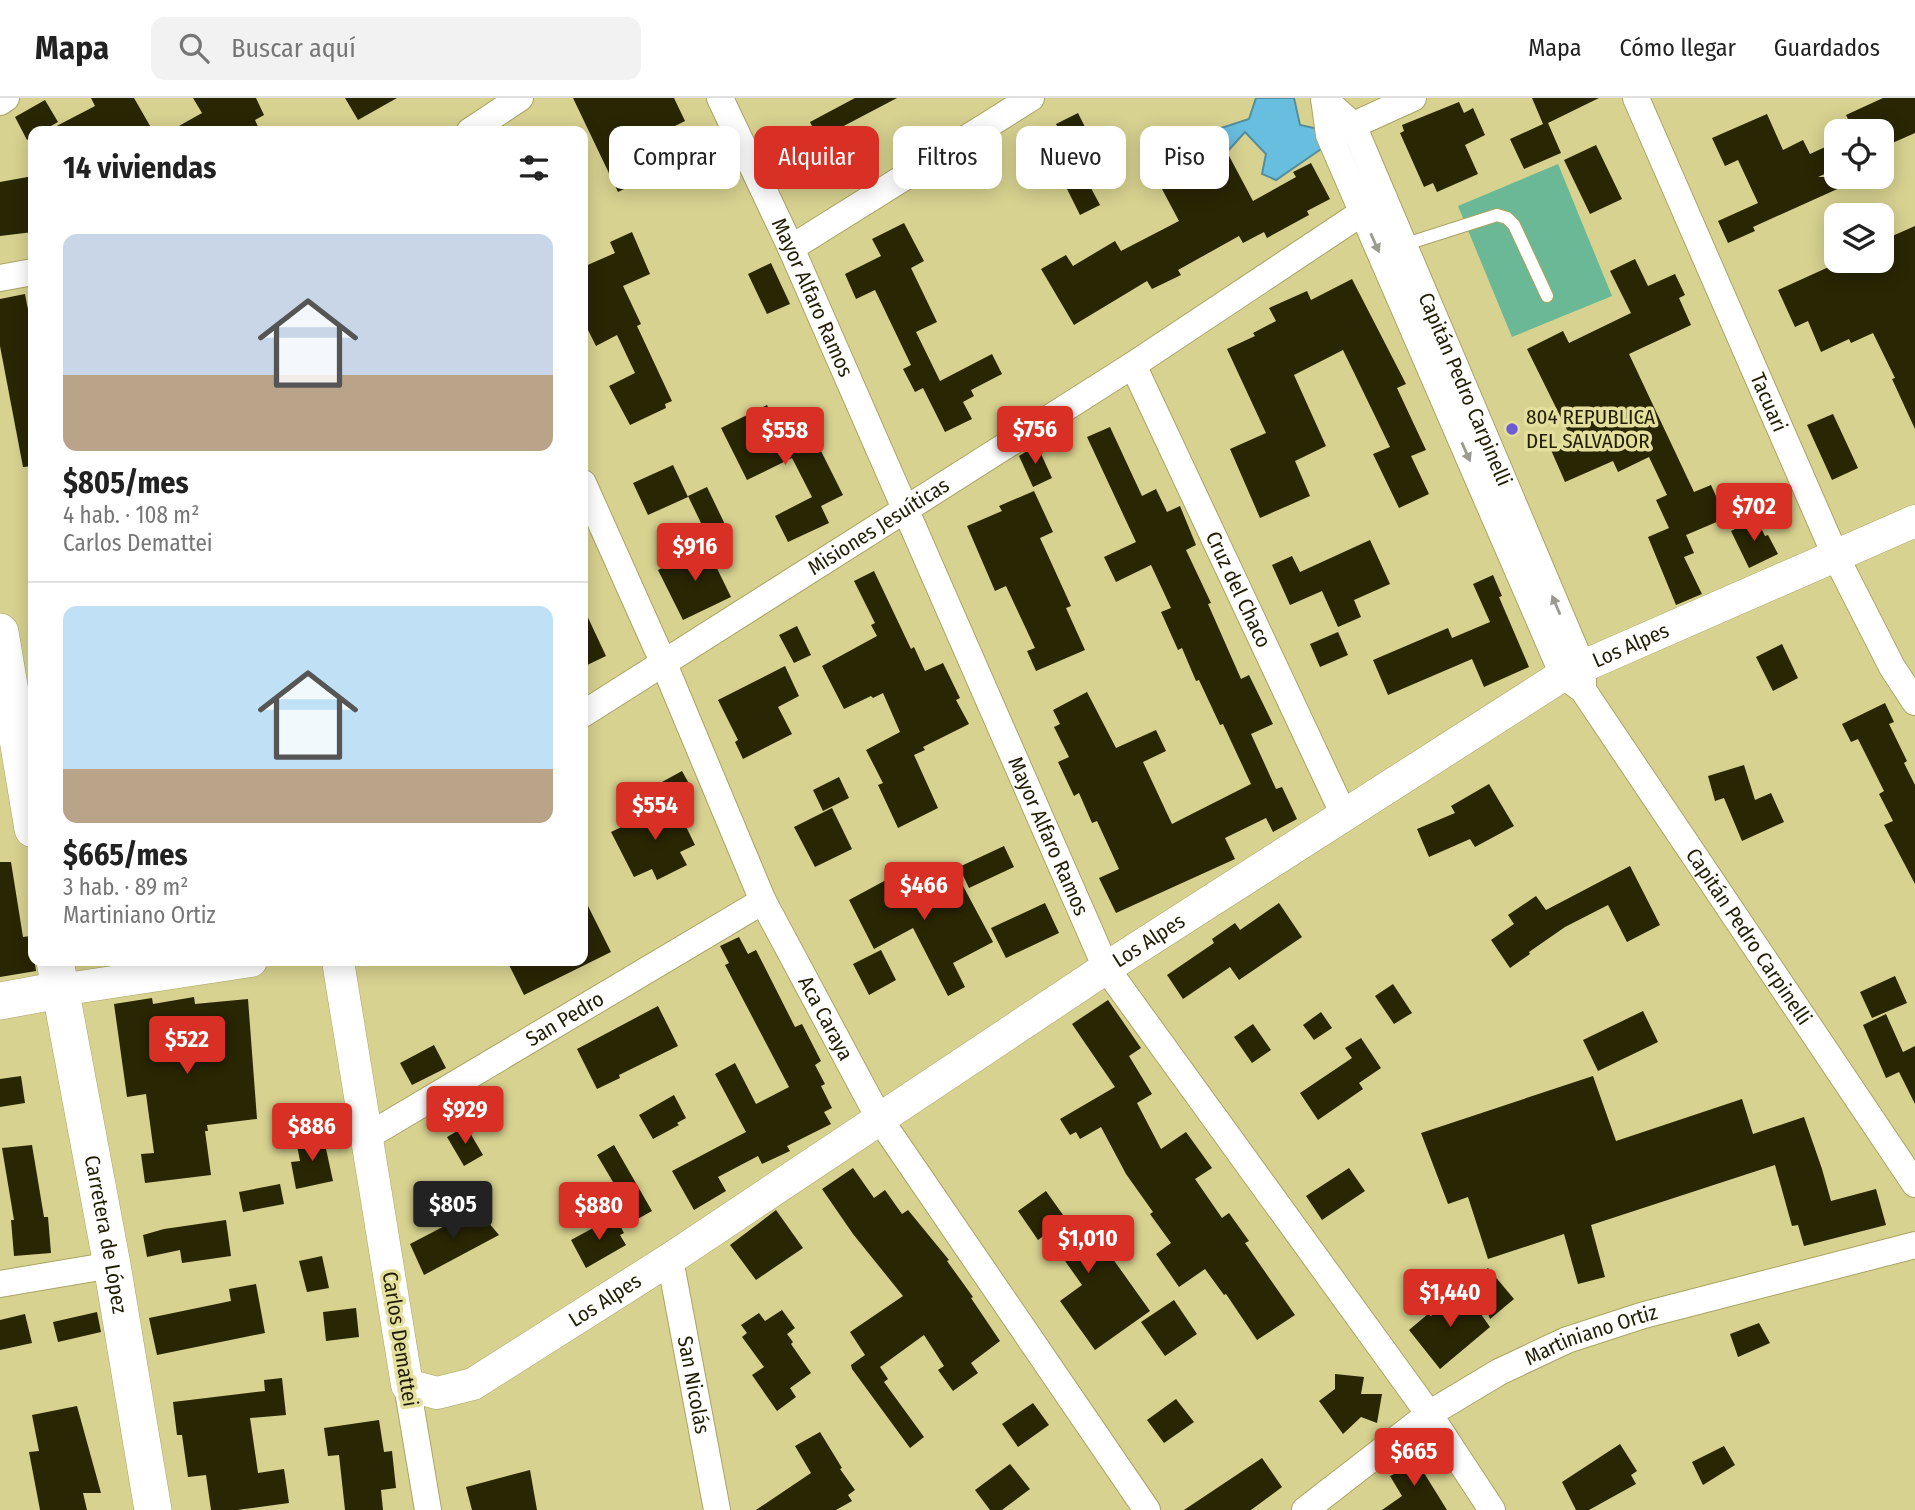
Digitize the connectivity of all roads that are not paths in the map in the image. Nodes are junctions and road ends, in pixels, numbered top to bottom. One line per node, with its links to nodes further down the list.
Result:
1 (6, 98): 8 (street)
2 (520, 98): 9 (street)
3 (720, 98): 13 (street, Mayor Alfaro Ramos)
4 (1031, 98): 13 (street)
5 (1413, 98): 10 (street)
6 (1636, 98): 22 (street, Tacuari)
7 (1324, 99): 10 (street, Capitán Pedro Carpinelli)
8 (0, 102)
9 (478, 126)
10 (1341, 130): 11 (street, Capitán Pedro Carpinelli)
11 (1373, 205): 12 (street, Capitán Pedro Carpinelli); 17 (street, Misiones Jesuíticas); 18 (street, Capitán Pedro Carpinelli, one-way to 18)
12 (1404, 244): 16 (lane); 18 (street, Capitán Pedro Carpinelli)
13 (791, 248): 20 (street, Mayor Alfaro Ramos)
14 (28, 273): 15 (street)
15 (0, 278)
16 (1547, 296)
17 (1133, 365): 20 (street, Misiones Jesuíticas); 29 (street, Cruz del Chaco)
18 (1497, 494): 25 (street, Capitán Pedro Carpinelli)
19 (588, 495): 24 (street, Aca Caraya)
20 (906, 509): 24 (street, Misiones Jesuíticas); 33 (street, Mayor Alfaro Ramos)
21 (1915, 521): 22 (street, Los Alpes)
22 (1836, 557): 25 (street, Los Alpes); 26 (street, Tacuari)
23 (0, 632): 28 (main road)
24 (664, 664): 27 (street, Misiones Jesuíticas); 30 (street, Aca Caraya)
25 (1576, 678): 29 (street, Los Alpes); 38 (street, Capitán Pedro Carpinelli)
26 (1915, 702)
27 (588, 711)
28 (28, 799)
29 (1344, 815): 33 (street, Los Alpes)
30 (763, 901): 36 (street, Aca Caraya); 37 (street, San Pedro)
31 (187, 966): 34 (street)
32 (339, 966): 37 (street, Carlos Demattei)
33 (1106, 968): 36 (street, Los Alpes); 44 (street, Mayor Alfaro Ramos)
34 (58, 976): 35 (main road); 41 (main road, Carretera de López)
35 (0, 1001)
36 (879, 1118): 40 (street, Los Alpes); 50 (street, Aca Caraya)
37 (368, 1136): 43 (street, Carlos Demattei)
38 (1915, 1184)
39 (1915, 1245): 44 (street, Martiniano Ortiz)
40 (670, 1259): 43 (street, Los Alpes); 45 (street, San Nicolás)
41 (112, 1265): 42 (street); 46 (main road, Carretera de López)
42 (0, 1284)
43 (407, 1385): 47 (street, Carlos Demattei)
44 (1429, 1414): 51 (street, Martiniano Ortiz); 52 (street, Mayor Alfaro Ramos)
45 (711, 1476): 48 (street, San Nicolás); 49 (street)
46 (153, 1510)
47 (428, 1510)
48 (717, 1510)
49 (737, 1510)
50 (1147, 1510)
51 (1305, 1510)
52 (1492, 1510)

